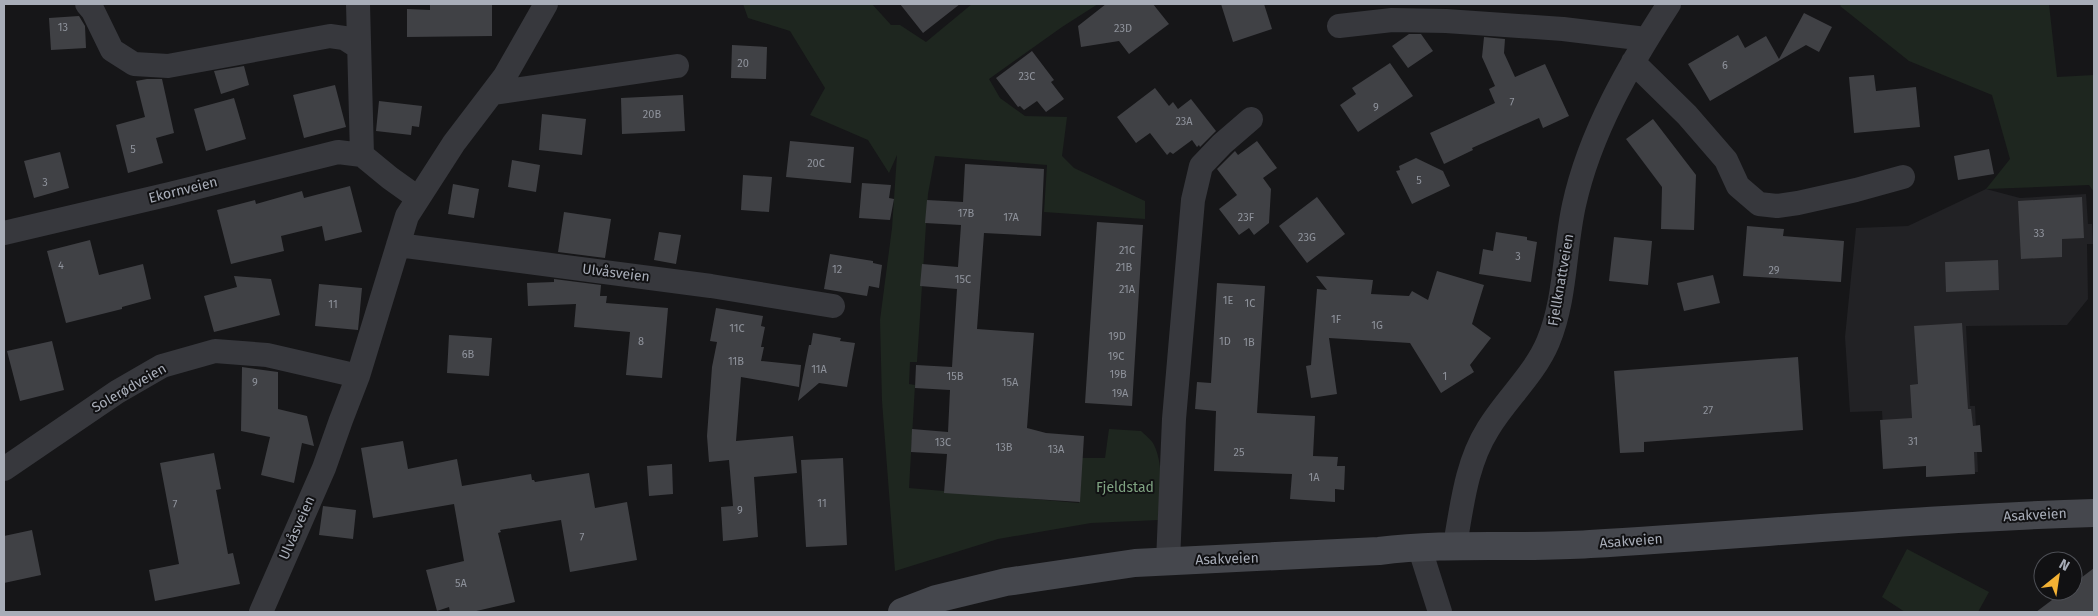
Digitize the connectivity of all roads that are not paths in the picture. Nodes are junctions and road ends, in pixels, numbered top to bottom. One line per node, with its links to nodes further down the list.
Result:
1 (87, 4): 7 (street)
2 (358, 4): 7 (street)
3 (546, 4): 10 (street, Ulvåsveien)
4 (1669, 4): 6 (street, Fjellknattveien)
5 (1339, 26): 6 (street)
6 (1646, 39): 8 (street, Fjellknattveien)
7 (358, 47): 12 (street)
8 (1632, 62): 13 (street); 21 (street, Fjellknattveien)
9 (677, 66): 10 (street)
10 (494, 93): 14 (street, Ulvåsveien)
11 (1251, 119): 23 (street)
12 (362, 155): 14 (street); 15 (street, Ekornveien)
13 (1903, 177)
14 (418, 198): 16 (street, Ulvåsveien)
15 (4, 233)
16 (398, 245): 17 (street, Ulvåsveien); 18 (street, Ulvåsveien)
17 (833, 306)
18 (358, 376): 19 (street, Solerødveien); 24 (street, Ulvåsveien)
19 (4, 469)
20 (2094, 512): 21 (main road, Asakveien)
21 (1455, 545): 22 (main road, Asakveien)
22 (1419, 546): 23 (main road, Asakveien); 26 (street)
23 (1168, 562): 25 (main road, Asakveien)
24 (261, 612)
25 (902, 612)
26 (1440, 612)

